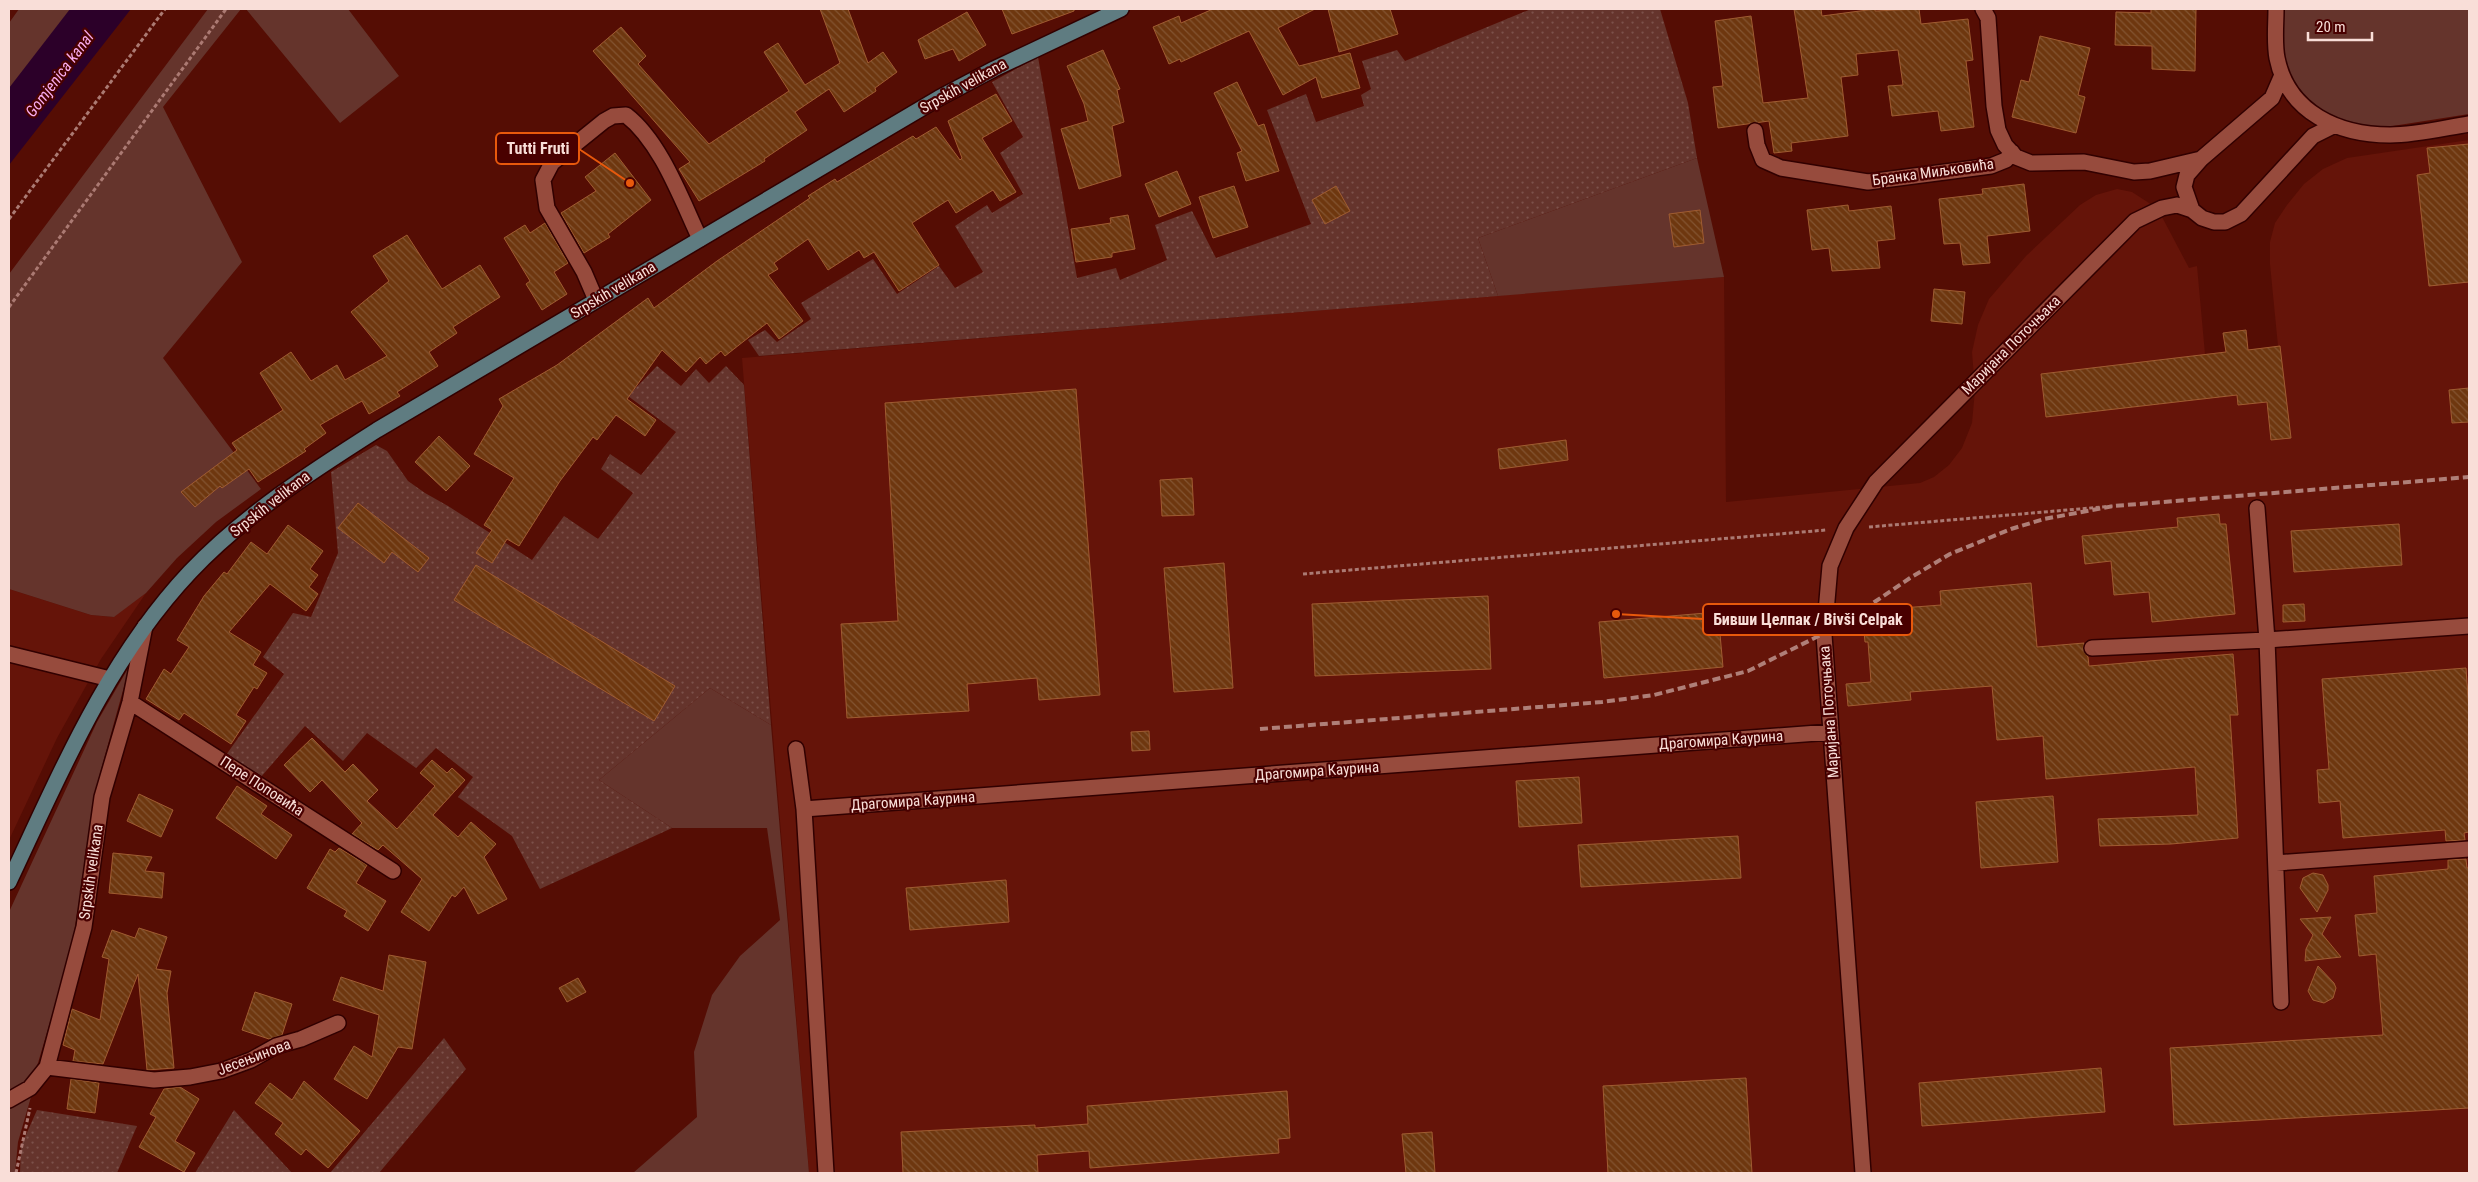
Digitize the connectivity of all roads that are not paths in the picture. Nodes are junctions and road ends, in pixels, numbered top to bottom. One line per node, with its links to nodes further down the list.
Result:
1 (1121, 9): 11 (main road, Srpskih velikana)
2 (1983, 9): 8 (street)
3 (2276, 9): 4 (street)
4 (2282, 75): 6 (street); 9 (street)
5 (2469, 124): 6 (street)
6 (2333, 126): 10 (street)
7 (1756, 131): 8 (street, Бранка Миљковића)
8 (2012, 152): 9 (street)
9 (2201, 159): 10 (street)
10 (2192, 210): 21 (street, Маријана Поточњака)
11 (700, 239): 12 (main road, Srpskih velikana); 12 (street)
12 (596, 300): 14 (main road, Srpskih velikana)
13 (2257, 508): 16 (street)
14 (145, 626): 19 (main road, Srpskih velikana); 20 (street, Srpskih velikana)
15 (2469, 626): 16 (street)
16 (2267, 640): 17 (street); 25 (street)
17 (2092, 648)
18 (9, 654): 19 (street)
19 (110, 679): 27 (main road, Srpskih velikana)
20 (130, 702): 26 (street, Пере Поповића); 30 (street, Srpskih velikana)
21 (1831, 732): 23 (street, Драгомира Каурина); 33 (street, Маријана Поточњака)
22 (796, 749): 23 (street)
23 (804, 809): 32 (street)
24 (2469, 850): 25 (street)
25 (2276, 863): 28 (street)
26 (393, 871)
27 (9, 882)
28 (2281, 1002)
29 (338, 1023): 30 (street, Јесењинова)
30 (43, 1073): 31 (street)
31 (9, 1100)
32 (826, 1173)
33 (1863, 1173)

